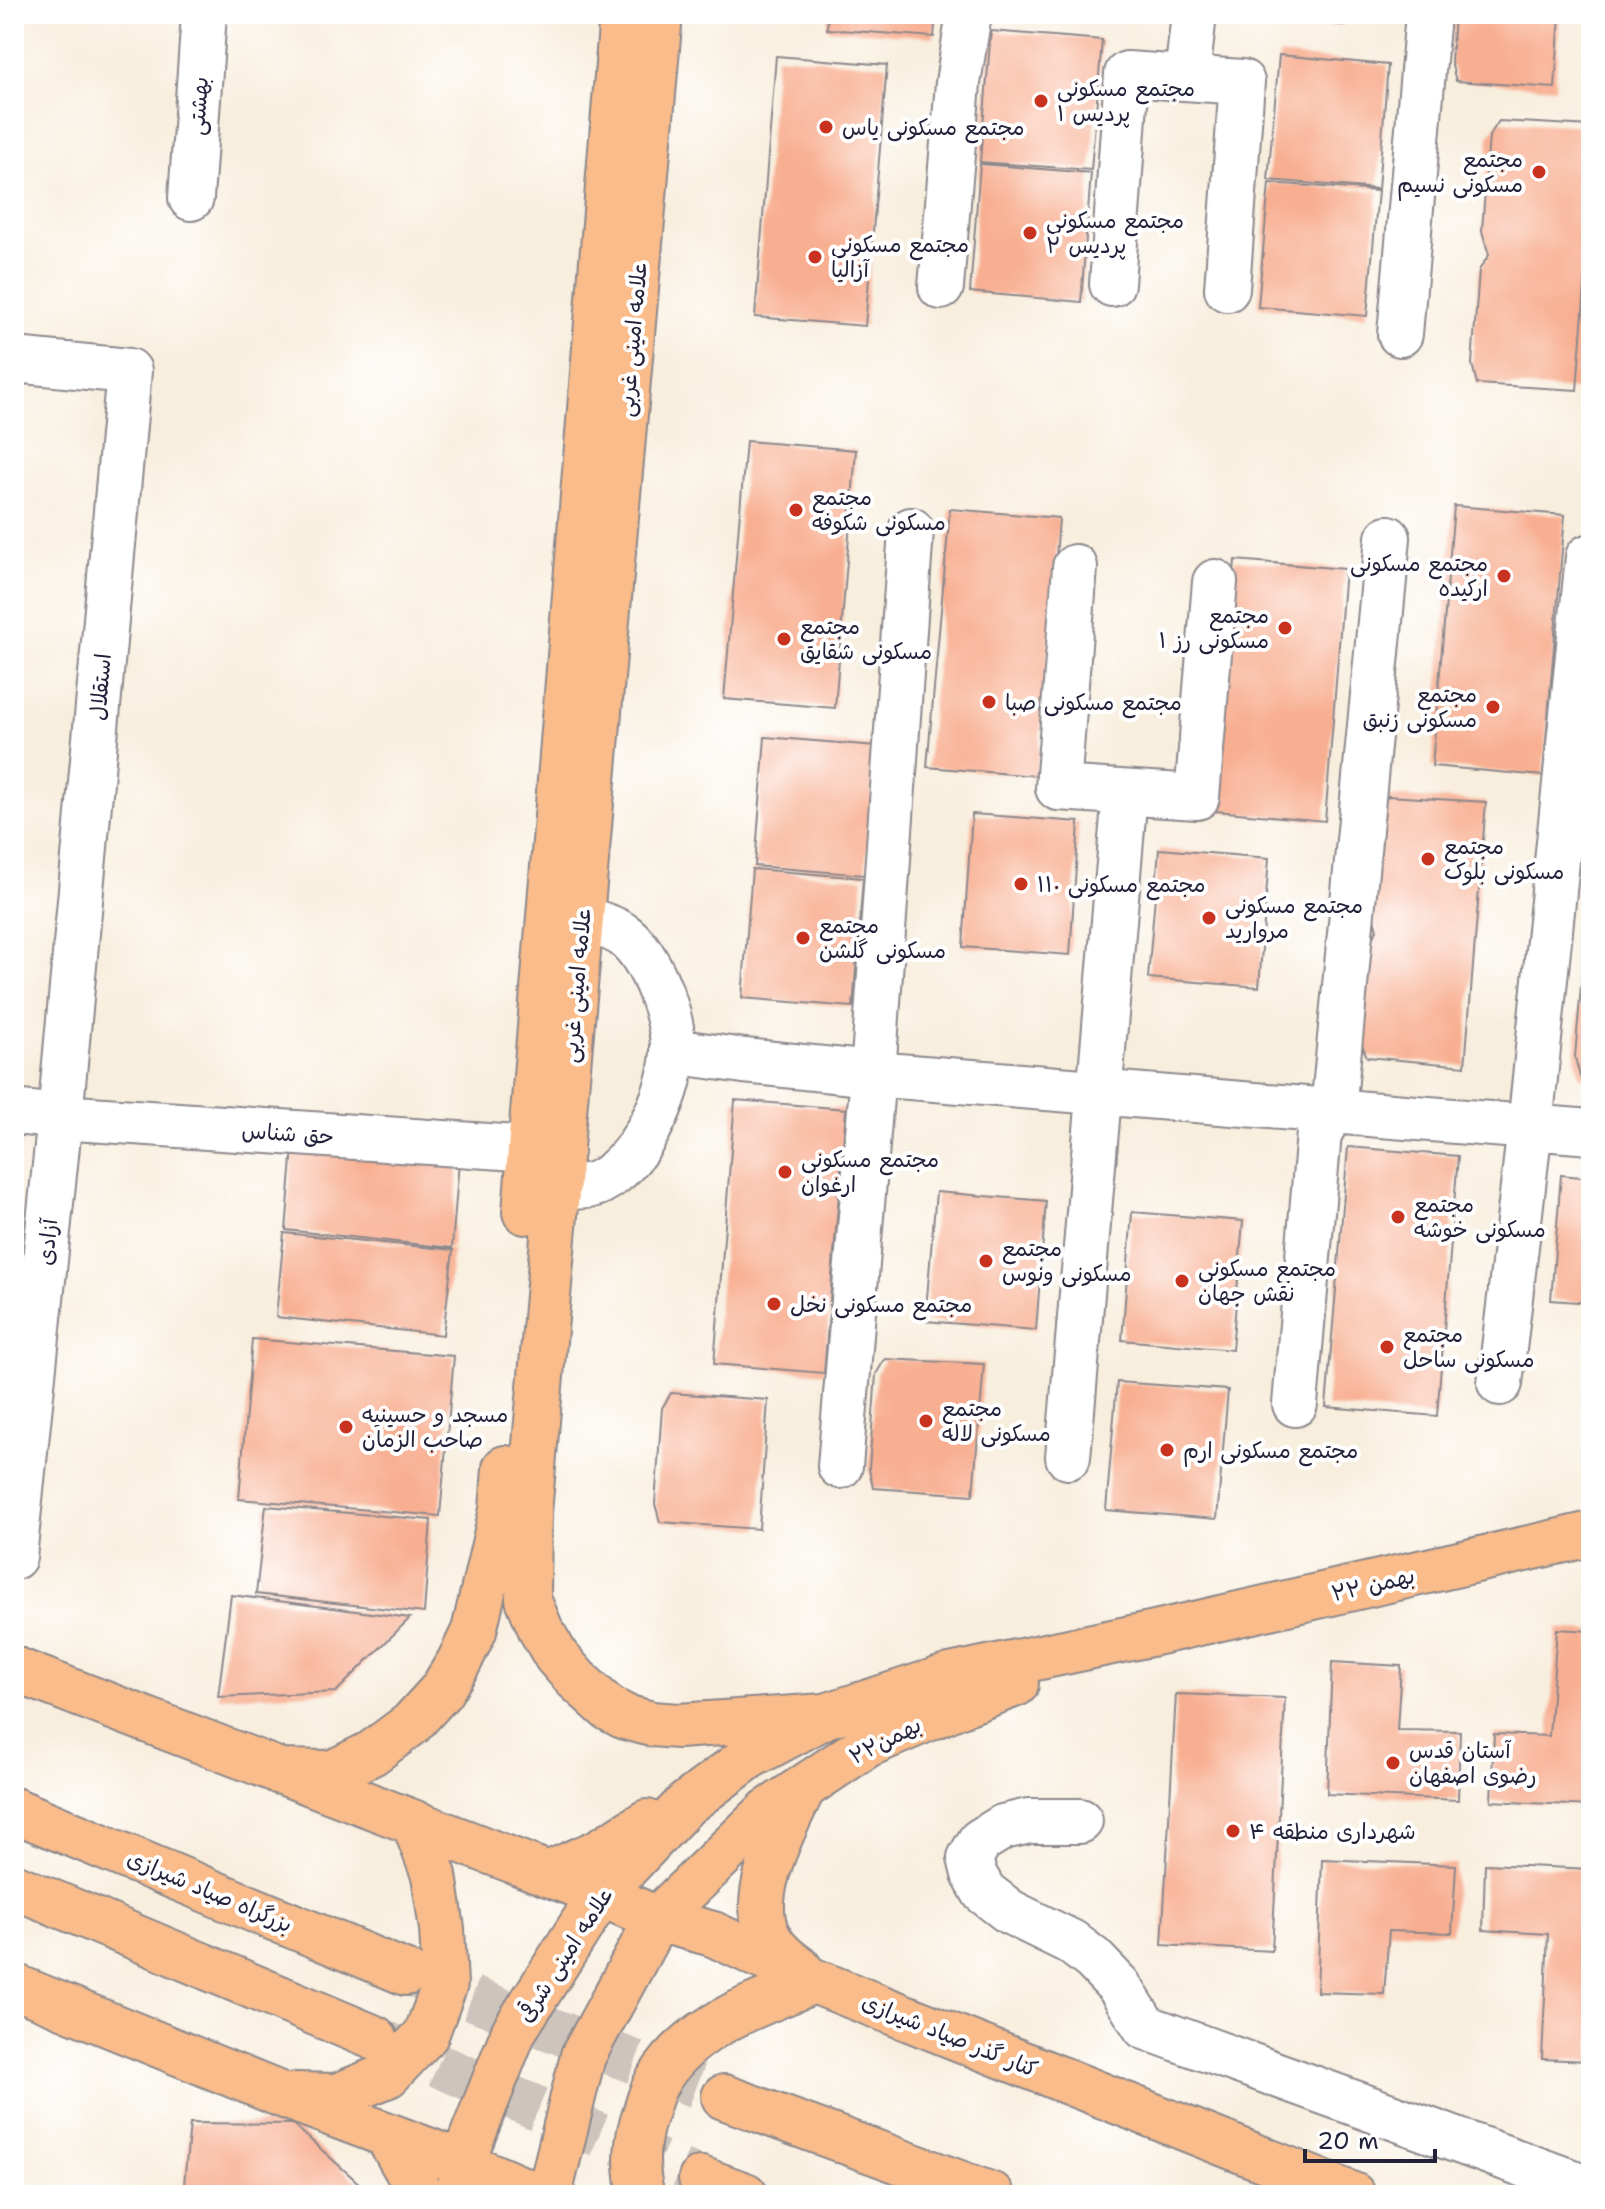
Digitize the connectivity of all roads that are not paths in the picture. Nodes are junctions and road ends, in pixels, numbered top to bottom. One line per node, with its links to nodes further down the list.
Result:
1 (204, 14): 8 (street, بهشتی)
2 (622, 14): 29 (main road, علامه امینی غربی)
3 (660, 14): 20 (main road, علامه امینی غربی)
4 (969, 14): 10 (street)
5 (1194, 14): 7 (street)
6 (1428, 14): 12 (street)
7 (1187, 77): 9 (street); 11 (street)
8 (191, 198)
9 (1112, 284)
10 (941, 287)
11 (1227, 289)
12 (1400, 334)
13 (14, 360): 26 (street, استقلال)
14 (911, 530): 22 (street)
15 (1388, 538): 24 (street)
16 (1588, 557): 27 (street)
17 (1075, 567): 19 (street)
18 (1215, 582): 19 (street)
19 (1125, 793): 23 (street)
20 (581, 918): 21 (street); 29 (main road, علامه امینی غربی)
21 (673, 1051): 22 (street); 29 (street, حق شناس)
22 (873, 1074): 23 (street); 33 (street)
23 (1100, 1092): 24 (street); 32 (street)
24 (1333, 1111): 27 (street); 31 (street)
25 (14, 1112): 26 (street, حق شناس)
26 (60, 1117): 29 (street, حق شناس); 35 (street, آزادی)
27 (1530, 1127): 28 (street); 30 (street)
28 (1591, 1132)
29 (550, 1162): 38 (main road, علامه امینی غربی); 39 (main road, علامه امینی غربی)
30 (1500, 1383)
31 (1295, 1404)
32 (1068, 1457)
33 (840, 1466)
34 (1591, 1534): 36 (main road, ۲۲ بهمن)
35 (14, 1557)
36 (1155, 1633): 38 (main road, علامه امینی شرقی); 41 (main road, ۲۲بهمن)
37 (14, 1669): 39 (main road, کنار گذر صیاد شیرازی)
38 (825, 1716): 40 (main road, علامه امینی شرقی)
39 (280, 1772): 44 (main road, کنار گذر صیاد شیرازی)
40 (725, 1775): 45 (main road); 47 (main road, علامه امینی شرقی)
41 (803, 1788): 48 (main road, ۲۲بهمن); 50 (main road)
42 (14, 1810): 49 (main road, بزرگراه صیاد شیرازی)
43 (1080, 1821): 58 (street)
44 (414, 1823): 45 (main road, کنار گذر صیاد شیرازی); 53 (main road)
45 (548, 1874): 47 (main road, کنار گذر صیاد شیرازی)
46 (14, 1886): 52 (main road)
47 (601, 1894): 48 (main road, کنار گذر صیاد شیرازی); 56 (main road, علامه امینی شرقی)
48 (657, 1919): 50 (main road, کنار گذر صیاد شیرازی); 61 (main road)
49 (406, 1973)
50 (814, 1981): 62 (main road); 65 (main road, کنار گذر صیاد شیرازی)
51 (14, 1986): 53 (main road)
52 (375, 2038)
53 (282, 2095): 55 (main road)
54 (724, 2097): 64 (main road)
55 (387, 2135): 56 (main road); 59 (main road)
56 (460, 2179): 60 (main road)
57 (701, 2179): 63 (main road)
58 (1587, 2181)
59 (421, 2195)
60 (536, 2195)
61 (549, 2195)
62 (642, 2195)
63 (745, 2195)
64 (992, 2195)
65 (1353, 2195)

